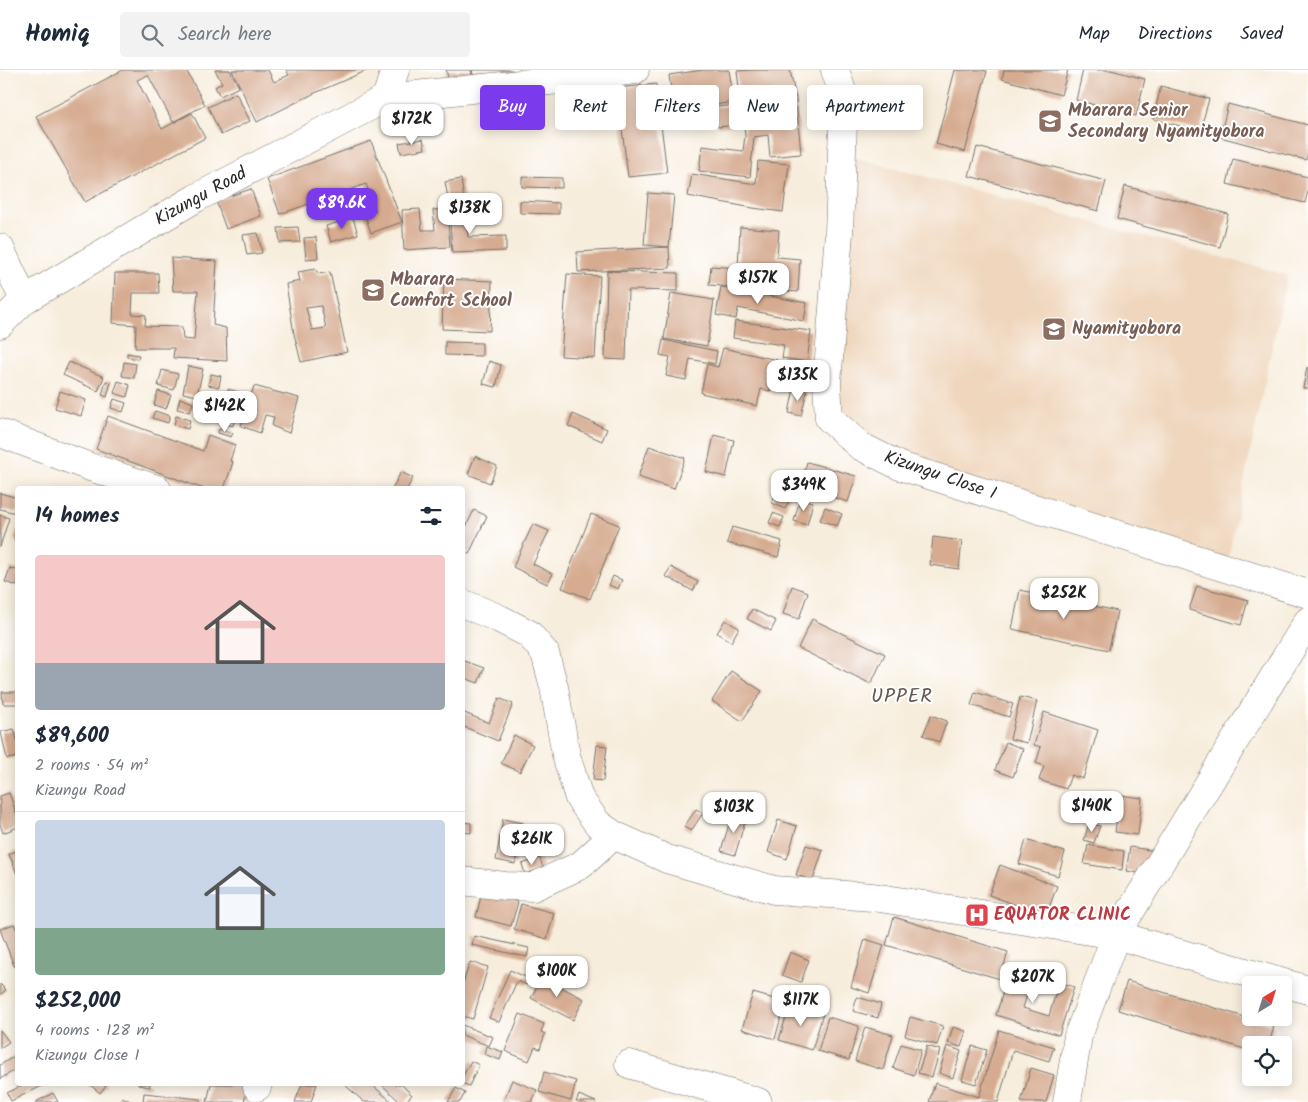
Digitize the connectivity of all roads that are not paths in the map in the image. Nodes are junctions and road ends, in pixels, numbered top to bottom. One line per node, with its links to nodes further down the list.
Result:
1 (395, 70): 4 (street)
2 (635, 70): 4 (street)
3 (835, 70): 10 (street, Kizungu Close I)
4 (386, 98): 6 (street, Kizungu Road)
5 (0, 248): 6 (street)
6 (24, 300): 7 (street, Kizungu Road)
7 (0, 324)
8 (0, 433): 9 (street)
9 (148, 486)
10 (1308, 594)
11 (465, 604): 13 (street)
12 (1308, 621): 15 (street)
13 (614, 835): 14 (street); 15 (street)
14 (465, 881)
15 (1116, 935): 16 (street); 19 (street)
16 (1308, 990)
17 (629, 1064): 18 (street)
18 (758, 1102)
19 (1067, 1102)

